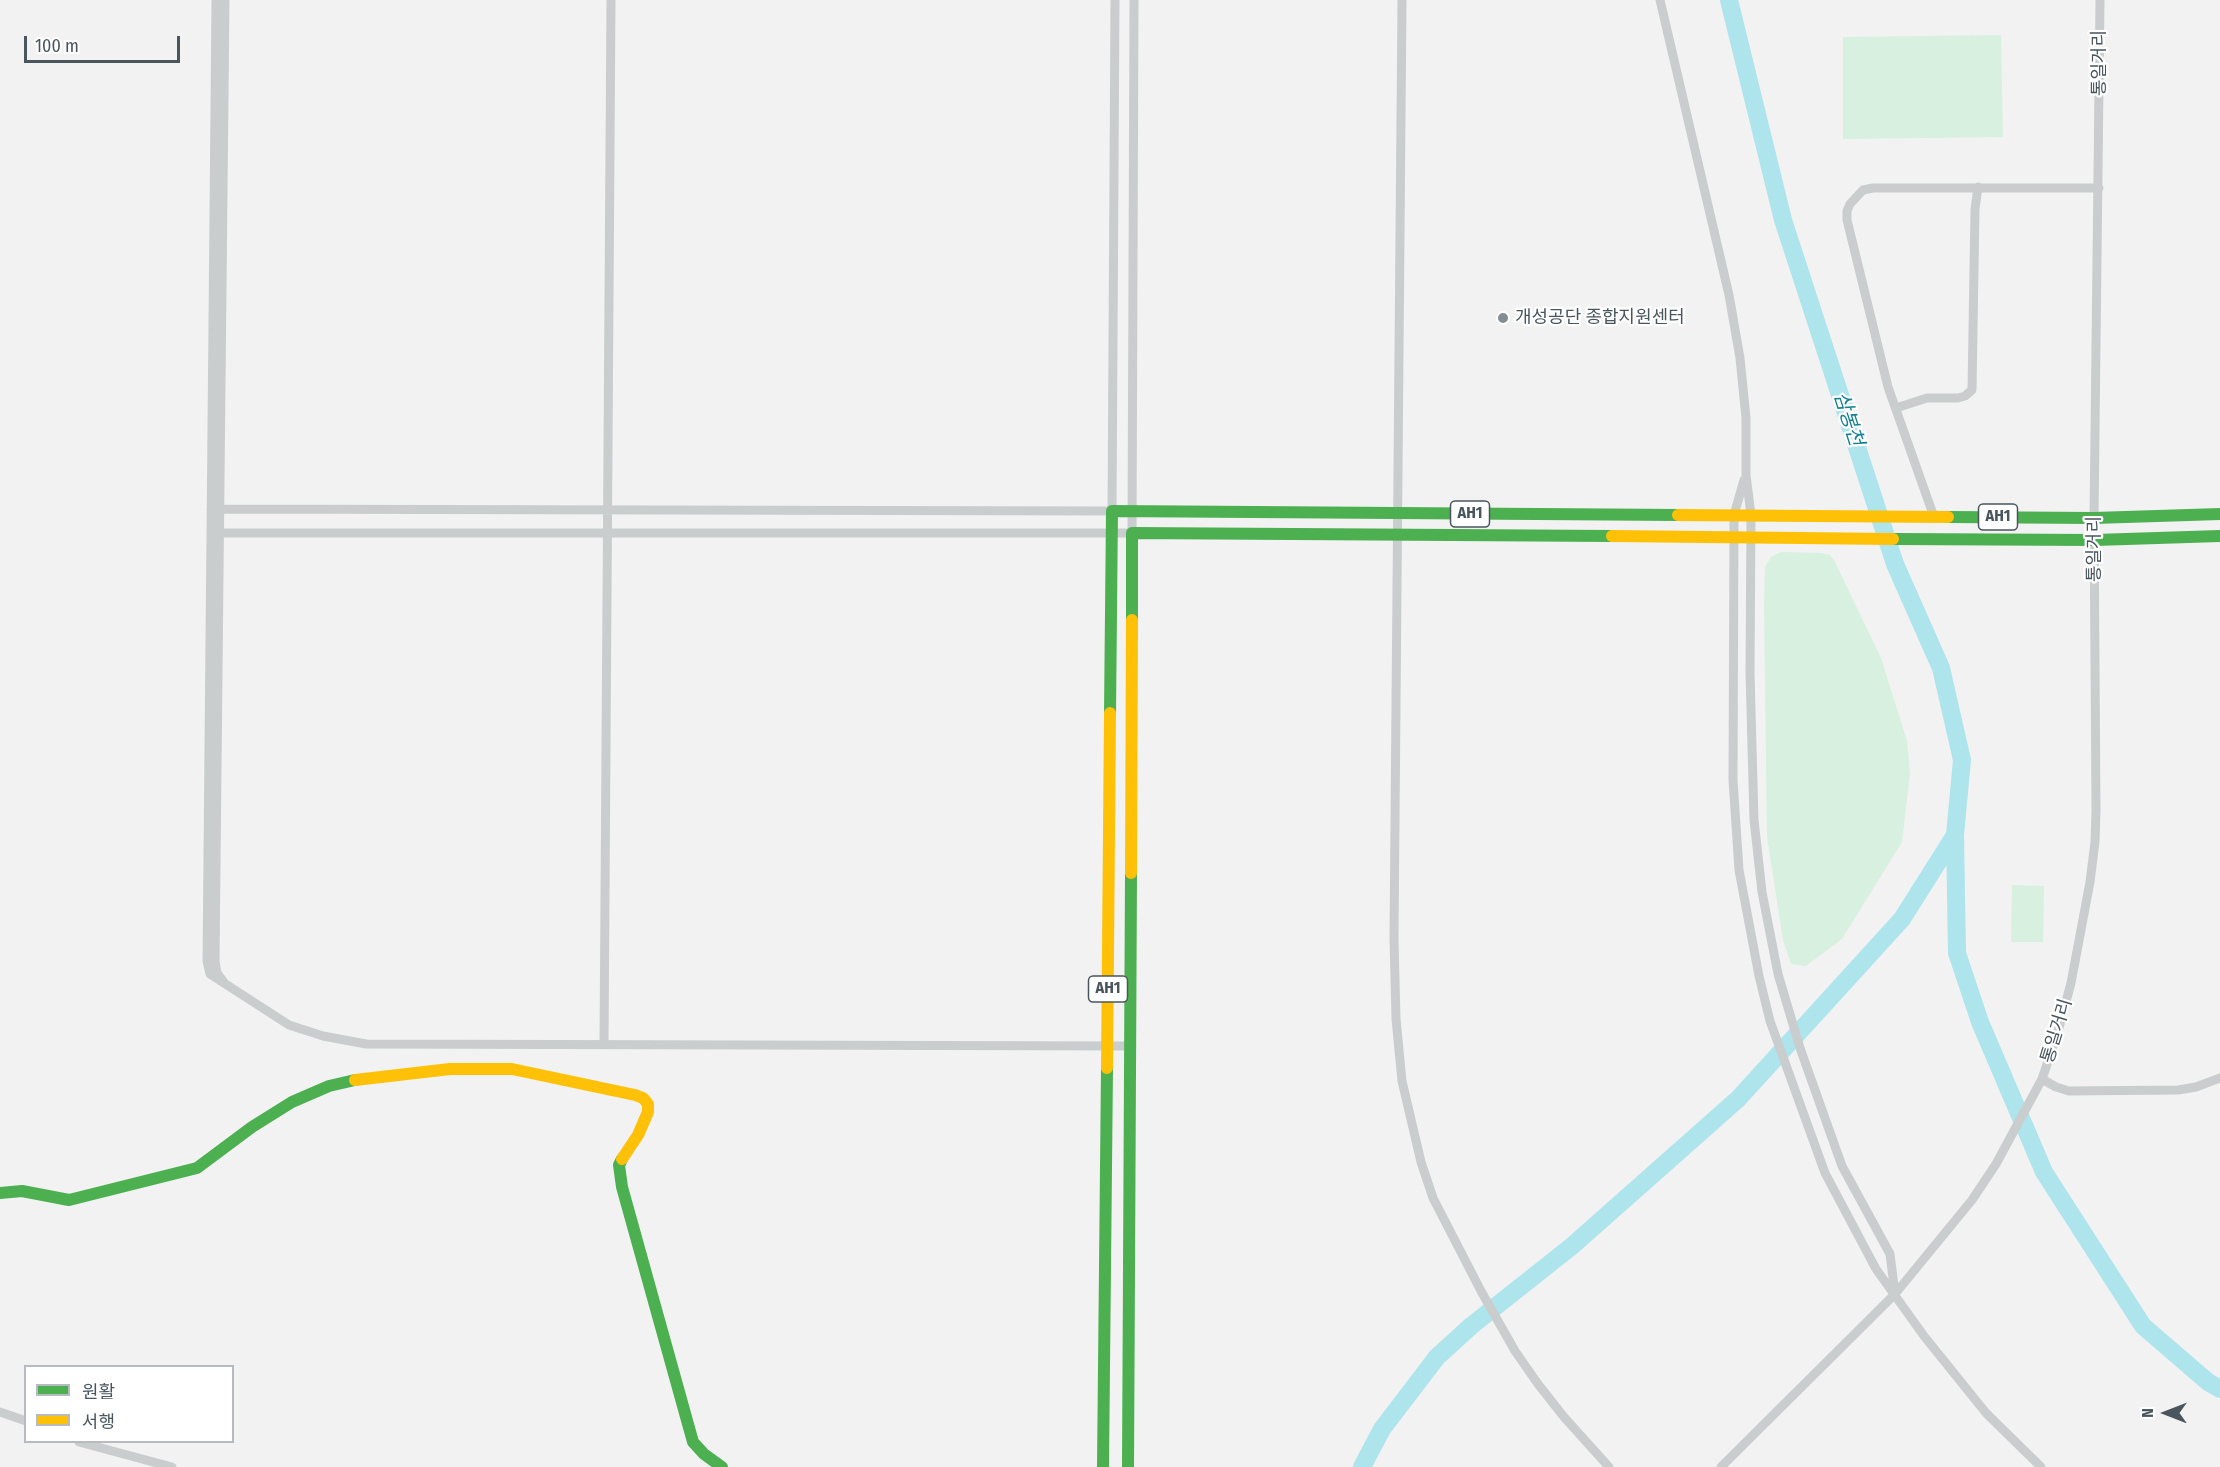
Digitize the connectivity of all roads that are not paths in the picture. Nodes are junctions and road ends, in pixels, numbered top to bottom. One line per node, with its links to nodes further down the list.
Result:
1 (216, 0): 13 (street)
2 (225, 0): 13 (street)
3 (611, 0): 14 (street)
4 (1115, 0): 15 (street)
5 (1134, 0): 16 (street)
6 (1402, 0): 17 (street)
7 (1660, 0): 12 (street)
8 (2100, 0): 10 (street, 통일거리)
9 (1978, 187): 10 (street); 11 (street); 11 (street)
10 (2099, 188): 22 (street, 통일거리)
11 (1896, 408): 21 (street)
12 (1746, 475): 19 (street); 20 (street)
13 (215, 509): 14 (street); 23 (street)
14 (607, 510): 15 (street); 25 (street)
15 (1112, 511): 16 (main road, AH1); 26 (main road, AH1)
16 (1132, 511): 17 (main road, AH1); 24 (street)
17 (1398, 513): 19 (main road, AH1); 27 (street)
18 (2220, 514): 22 (main road, AH1)
19 (1734, 515): 20 (main road, AH1); 29 (street)
20 (1751, 516): 21 (main road, AH1); 30 (street)
21 (1934, 517): 22 (main road, AH1)
22 (2094, 518): 31 (street, 통일거리)
23 (215, 533): 25 (street); 32 (street); 32 (street)
24 (1132, 533): 26 (street); 27 (main road, AH1); 35 (main road, AH1)
25 (608, 534): 26 (street); 33 (street)
26 (1112, 534): 34 (main road, AH1)
27 (1397, 535): 29 (main road, AH1); 47 (street)
28 (2220, 536): 31 (main road, AH1)
29 (1734, 538): 30 (main road, AH1); 39 (street)
30 (1751, 538): 31 (main road, AH1); 39 (street)
31 (2095, 540): 37 (street, 통일거리)
32 (226, 986): 33 (street)
33 (604, 1044): 34 (street)
34 (1108, 1046): 35 (street); 45 (main road, AH1)
35 (1130, 1046): 46 (main road, AH1)
36 (2220, 1078): 37 (street)
37 (2042, 1079): 39 (street, 통일거리)
38 (0, 1193): 44 (main road)
39 (1895, 1294): 48 (street, 통일거리); 49 (street)
40 (0, 1412): 41 (street)
41 (24, 1420)
42 (83, 1443): 43 (street)
43 (172, 1467)
44 (722, 1467)
45 (1103, 1467)
46 (1128, 1467)
47 (1609, 1467)
48 (1721, 1467)
49 (2041, 1467)

